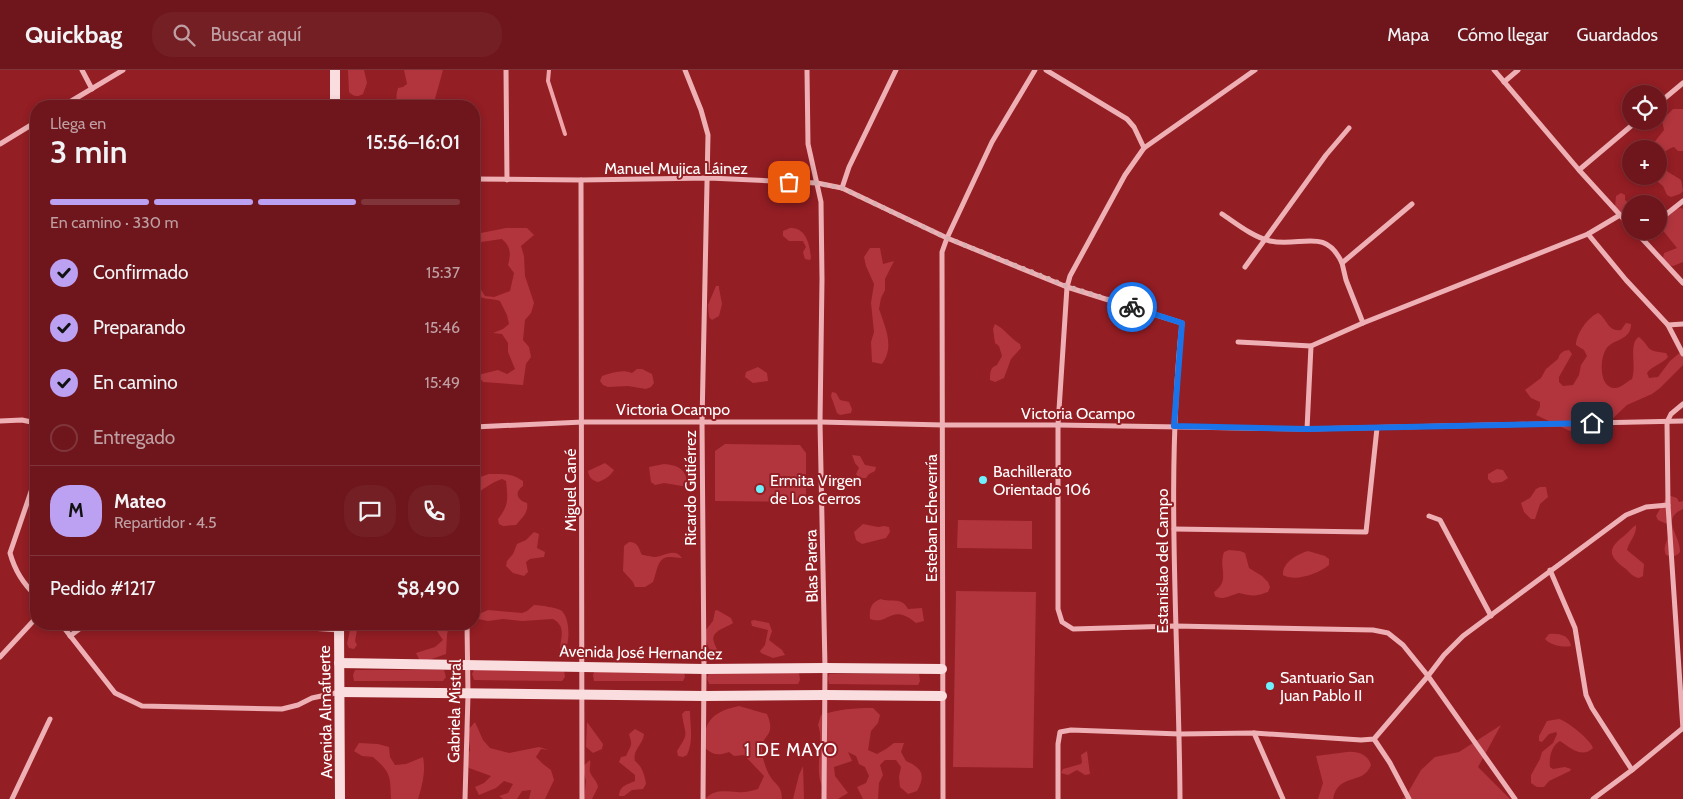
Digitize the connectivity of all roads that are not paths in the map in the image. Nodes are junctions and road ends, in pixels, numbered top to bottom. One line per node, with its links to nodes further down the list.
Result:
1 (82, 70): 15 (street)
2 (123, 70): 15 (street)
3 (335, 70): 18 (street)
4 (506, 70): 27 (street)
5 (685, 70): 25 (street, Ricardo Gutiérrez)
6 (807, 70): 29 (street, Blas Parera)
7 (896, 70): 30 (street)
8 (1035, 70): 37 (street, Esteban Echeverría)
9 (1046, 70): 23 (street)
10 (1255, 70): 23 (street)
11 (1494, 70): 13 (street)
12 (1518, 70): 13 (street)
13 (1504, 82): 24 (street)
14 (1683, 83): 16 (street)
15 (92, 88): 17 (street)
16 (1667, 96)
17 (73, 100)
18 (335, 100)
19 (30, 126): 22 (street)
20 (1349, 128): 38 (street)
21 (1626, 130): 24 (street)
22 (0, 144)
23 (1144, 148): 43 (street)
24 (1579, 170): 35 (street)
25 (709, 178): 28 (street, Manuel Mujica Láinez); 29 (street, Manuel Mujica Láinez); 56 (street, Ricardo Gutiérrez)
26 (480, 179): 27 (street, Manuel Mujica Láinez)
27 (507, 180): 28 (street, Manuel Mujica Láinez)
28 (581, 180): 55 (street, Miguel Cané)
29 (816, 183): 30 (street, Manuel Mujica Láinez); 57 (street, Blas Parera)
30 (842, 188): 37 (street, Manuel Mujica Láinez)
31 (1683, 201): 34 (street)
32 (1412, 204): 40 (street)
33 (1222, 214): 38 (street)
34 (1667, 214)
35 (1620, 215): 36 (street)
36 (1588, 234): 45 (street); 47 (street)
37 (947, 238): 43 (street, Manuel Mujica Láinez); 59 (street, Esteban Echeverría)
38 (1265, 239): 40 (street); 41 (street)
39 (1644, 240): 42 (street)
40 (1342, 263): 45 (street)
41 (1245, 267)
42 (1683, 283)
43 (1067, 286): 44 (street, Manuel Mujica Láinez); 60 (street)
44 (1182, 323): 61 (street, Estanislao del Campo)
45 (1362, 323): 49 (street)
46 (1683, 324): 47 (street)
47 (1668, 325): 50 (street)
48 (1238, 342): 49 (street)
49 (1312, 346): 64 (street)
50 (1683, 354)
51 (1683, 404): 58 (street)
52 (0, 421): 53 (street)
53 (30, 421)
54 (1683, 421): 58 (street, Victoria Ocampo)
55 (582, 422): 56 (street, Victoria Ocampo); 62 (street, Victoria Ocampo); 82 (street, Miguel Cané)
56 (702, 422): 57 (street, Victoria Ocampo); 84 (street, Ricardo Gutiérrez)
57 (820, 422): 59 (street, Victoria Ocampo); 83 (street, Blas Parera)
58 (1668, 422): 63 (street, Victoria Ocampo); 66 (street)
59 (943, 425): 60 (street, Victoria Ocampo); 85 (street, Esteban Echeverría)
60 (1058, 425): 61 (street, Victoria Ocampo); 73 (street)
61 (1174, 426): 64 (street, Victoria Ocampo); 68 (street, Estanislao del Campo)
62 (480, 427)
63 (1377, 428): 64 (street, Victoria Ocampo); 68 (street)
64 (1307, 429)
65 (30, 495): 70 (street)
66 (1668, 505): 69 (street); 94 (street)
67 (1429, 516): 71 (street)
68 (1174, 529): 73 (street, Estanislao del Campo)
69 (1550, 570): 71 (street); 98 (street)
70 (30, 590)
71 (1491, 616): 86 (street)
72 (30, 624): 79 (street)
73 (1175, 626): 86 (street); 96 (street, Estanislao del Campo)
74 (66, 630): 78 (street)
75 (78, 630): 78 (street)
76 (339, 630): 80 (street, Avenida Almafuerte)
77 (467, 630): 81 (street, Gabriela Mistral)
78 (70, 636): 87 (street)
79 (0, 657)
80 (339, 663): 81 (street, Avenida José Hernandez); 87 (street, Avenida Almafuerte)
81 (468, 666): 82 (street, Avenida José Hernandez); 88 (street, Gabriela Mistral)
82 (583, 666): 84 (street, Avenida José Hernandez); 89 (street, Miguel Cané)
83 (825, 668): 84 (street, Avenida José Hernandez); 85 (street, Avenida José Hernandez); 90 (street, Blas Parera)
84 (704, 669): 91 (street, Ricardo Gutiérrez)
85 (942, 669): 92 (street, Esteban Echeverría)
86 (1428, 676): 97 (street); 110 (street)
87 (340, 692): 88 (street); 100 (street, Avenida Almafuerte)
88 (468, 694): 89 (street); 101 (street, Gabriela Mistral)
89 (583, 694): 91 (street); 102 (street, Miguel Cané)
90 (825, 694): 91 (street); 92 (street); 104 (street, Blas Parera)
91 (704, 696): 103 (street, Ricardo Gutiérrez)
92 (942, 696): 105 (street, Esteban Echeverría)
93 (50, 720): 99 (street)
94 (1683, 729): 98 (street)
95 (1254, 733): 96 (street); 97 (street); 108 (street)
96 (1180, 734): 106 (street); 107 (street, Estanislao del Campo)
97 (1374, 739): 109 (street)
98 (1632, 770): 111 (street)
99 (12, 799)
100 (340, 799)
101 (465, 799)
102 (582, 799)
103 (703, 799)
104 (824, 799)
105 (943, 799)
106 (1058, 799)
107 (1180, 799)
108 (1283, 799)
109 (1409, 799)
110 (1515, 799)
111 (1593, 799)

